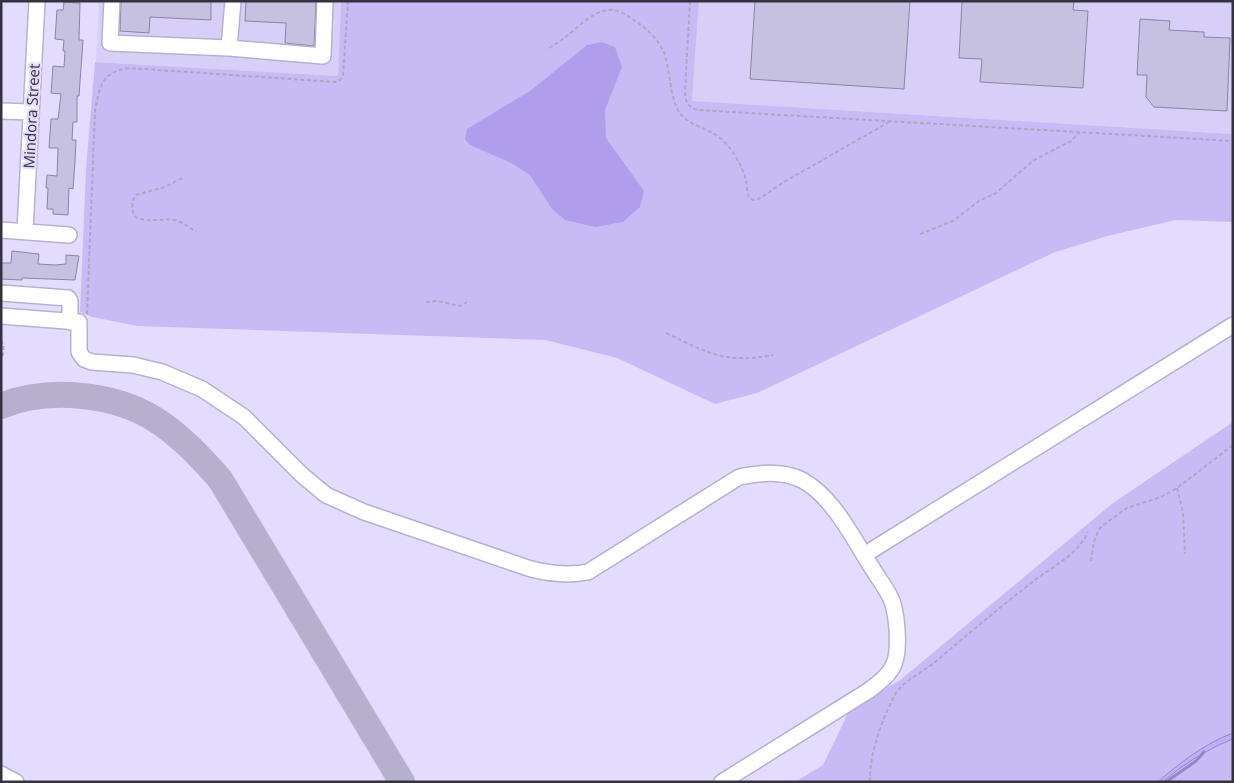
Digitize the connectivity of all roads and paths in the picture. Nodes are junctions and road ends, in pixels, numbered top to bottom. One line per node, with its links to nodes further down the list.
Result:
1 (37, 1): 10 (street, Mindora Street)
2 (112, 1): 7 (street)
3 (233, 1): 7 (street)
4 (325, 1): 7 (street)
5 (348, 1): 24 (path)
6 (690, 1): 11 (path)
7 (229, 48)
8 (549, 48): 11 (path)
9 (1, 111): 10 (street)
10 (31, 112): 16 (street, Mindora Street)
11 (891, 121): 12 (path)
12 (1080, 132): 13 (path); 18 (path)
13 (1233, 140)
14 (182, 178): 17 (path)
15 (1, 230): 16 (street)
16 (24, 231): 19 (street)
17 (196, 232)
18 (920, 234)
19 (69, 235)
20 (1, 293): 24 (street)
21 (426, 302): 22 (path)
22 (467, 302)
23 (1, 316): 24 (street)
24 (75, 322): 34 (street)
25 (1232, 322): 34 (street)
26 (666, 333): 28 (path)
27 (1, 340): 29 (path)
28 (772, 355)
29 (1, 358)
30 (1233, 445): 31 (path)
31 (1177, 488): 33 (path); 35 (path)
32 (1088, 532): 39 (path)
33 (1185, 554)
34 (864, 555): 38 (street)
35 (1090, 561)
36 (1, 774): 37 (street)
37 (16, 782)
38 (722, 782)
39 (870, 782)

